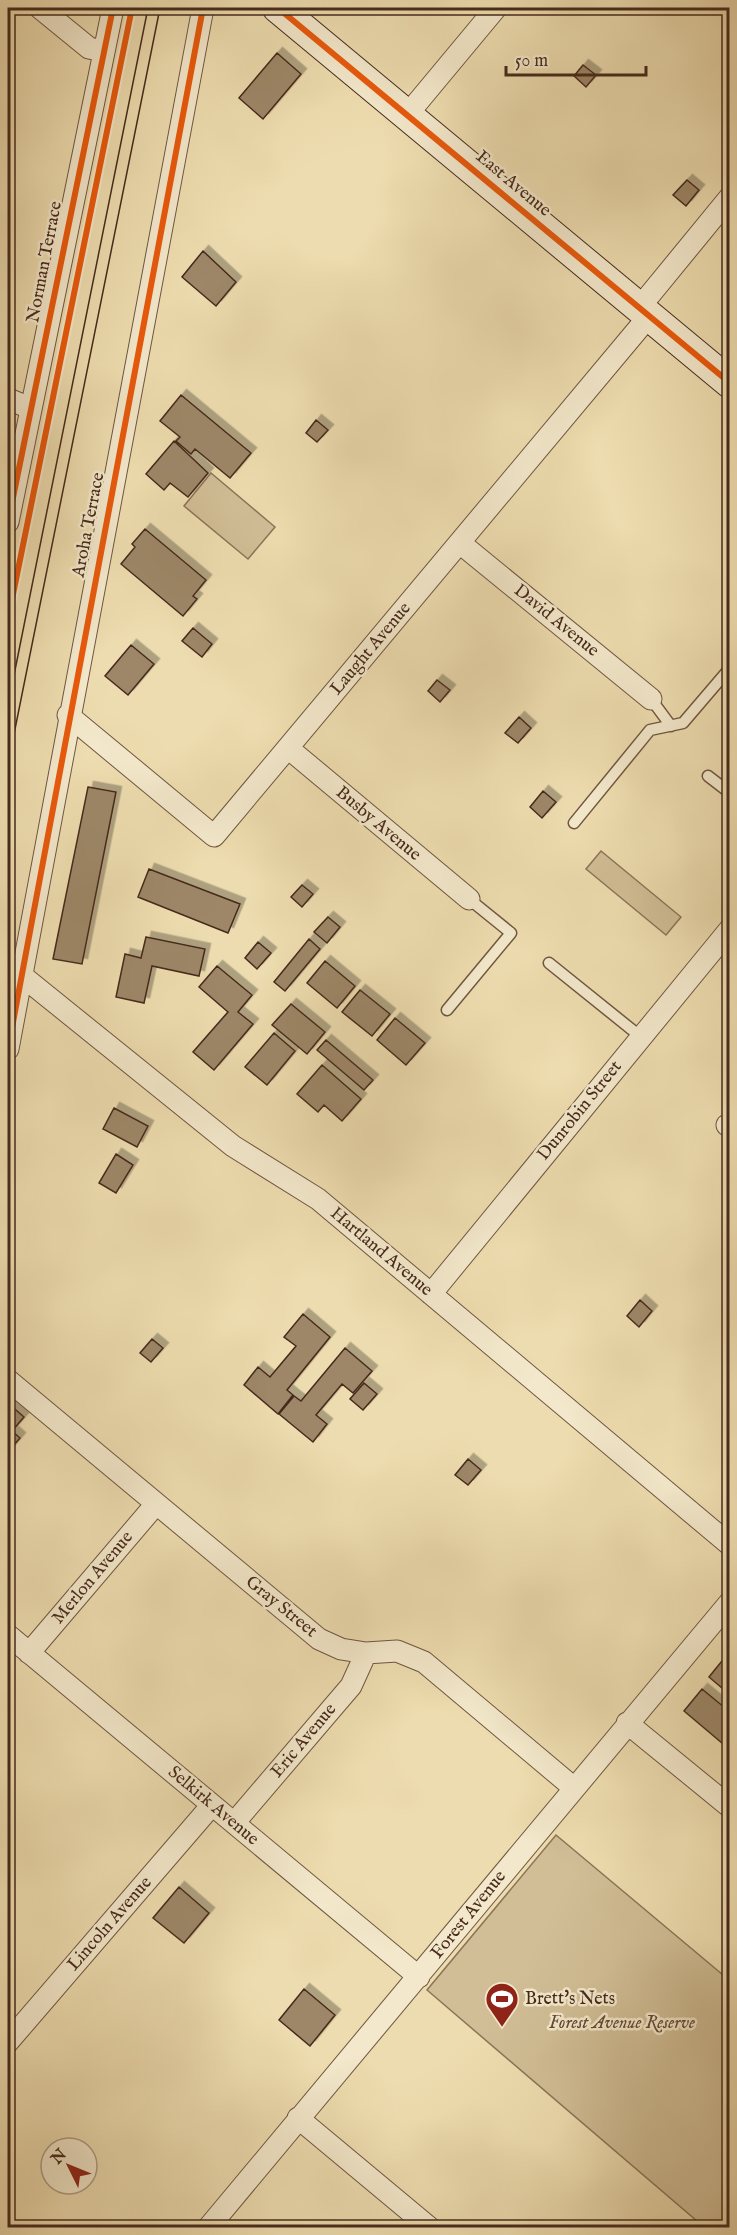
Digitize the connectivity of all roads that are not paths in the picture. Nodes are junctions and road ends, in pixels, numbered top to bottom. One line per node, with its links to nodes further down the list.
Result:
1 (40, 8): 6 (street)
2 (112, 8): 6 (street, Norman Terrace)
3 (203, 8): 17 (street, Aroha Terrace)
4 (278, 8): 7 (street, East Avenue)
5 (496, 8): 7 (street)
6 (103, 51): 12 (street, Norman Terrace)
7 (407, 115): 9 (street, East Avenue)
8 (729, 197): 9 (street, Laught Avenue)
9 (644, 312): 10 (street, East Avenue); 14 (street, Laught Avenue)
10 (729, 383)
11 (8, 399): 12 (street)
12 (30, 408): 13 (street, Norman Terrace)
13 (8, 522)
14 (460, 543): 16 (street, David Avenue); 19 (street, Laught Avenue)
15 (729, 668): 18 (lane)
16 (651, 699): 18 (lane)
17 (69, 715): 19 (street, Laught Avenue); 26 (street, Aroha Terrace)
18 (671, 726): 22 (lane)
19 (288, 748): 23 (street, Busby Avenue)
20 (708, 776): 21 (lane)
21 (729, 793)
22 (574, 823)
23 (469, 899): 27 (lane)
24 (729, 929): 28 (street, Dunrobin Street)
25 (549, 963): 28 (lane)
26 (21, 975): 29 (street, Aroha Terrace); 30 (street, Hartland Avenue)
27 (447, 1010)
28 (641, 1037): 30 (street, Dunrobin Street)
29 (8, 1049)
30 (431, 1294): 33 (street, Hartland Avenue)
31 (8, 1380): 32 (street, Gray Street)
32 (156, 1503): 36 (street, Merlon Avenue); 37 (street, Gray Street)
33 (729, 1545)
34 (729, 1602): 38 (street, Forest Avenue)
35 (8, 1635): 36 (street, Selkirk Avenue)
36 (29, 1653): 40 (street, Selkirk Avenue)
37 (366, 1653): 39 (street, Gray Street); 42 (street, Eric Avenue)
38 (627, 1723): 39 (street, Forest Avenue); 41 (street)
39 (574, 1788): 43 (street, Forest Avenue)
40 (212, 1805): 42 (street, Selkirk Avenue); 44 (street, Lincoln Avenue)
41 (729, 1808)
42 (234, 1823): 43 (street, Selkirk Avenue)
43 (419, 1977): 45 (street, Forest Avenue)
44 (8, 2042)
45 (298, 2118): 46 (street, Forest Avenue); 47 (street)
46 (208, 2228)
47 (430, 2228)

